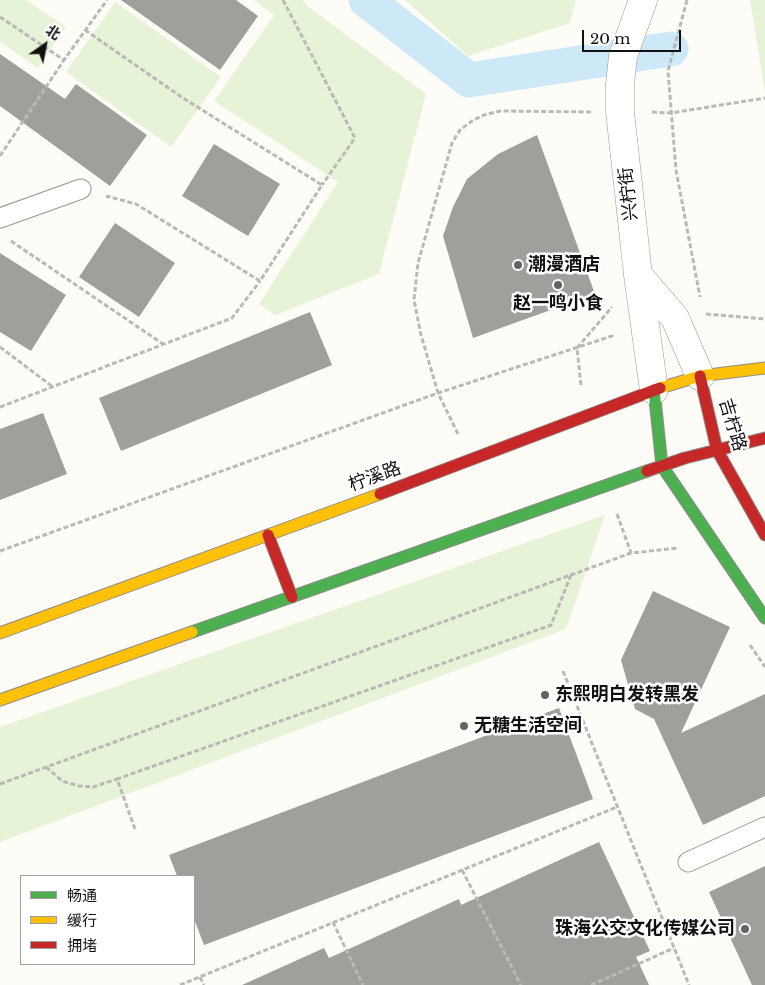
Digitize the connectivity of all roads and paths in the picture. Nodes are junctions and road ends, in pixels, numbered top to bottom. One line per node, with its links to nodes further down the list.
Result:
1 (106, 0): 6 (path)
2 (284, 0): 12 (path)
3 (644, 0): 9 (street, 兴柠街)
4 (687, 0): 10 (path)
5 (0, 17): 7 (path)
6 (85, 30): 7 (path); 12 (path)
7 (64, 60): 11 (path)
8 (765, 98): 10 (path)
9 (620, 112): 10 (path); 16 (street, 兴柠街); 28 (path)
10 (671, 113): 18 (path)
11 (0, 156)
12 (322, 185): 17 (path)
13 (81, 189): 14 (lane); 17 (path)
14 (0, 218)
15 (8, 240): 22 (path)
16 (638, 275): 19 (street); 21 (street, 兴柠街)
17 (260, 281): 22 (path)
18 (703, 314): 19 (path); 20 (path)
19 (674, 318): 25 (street)
20 (765, 319)
21 (645, 326): 27 (street, 兴柠街); 28 (path)
22 (163, 344): 26 (path)
23 (0, 347): 26 (path)
24 (765, 368): 25 (main road, 柠溪路)
25 (700, 376): 27 (main road, 柠溪路); 31 (main road, 吉柠路)
26 (54, 387): 29 (path)
27 (654, 390): 32 (main road, 柠溪路); 33 (main road)
28 (438, 393): 32 (path); 37 (path)
29 (0, 407)
30 (765, 438): 31 (main road)
31 (717, 450): 33 (main road); 35 (main road, 吉柠路)
32 (471, 461): 34 (main road, 柠溪路)
33 (662, 466): 39 (main road); 40 (main road)
34 (268, 535): 39 (main road); 41 (main road, 柠溪路)
35 (765, 535)
36 (686, 548): 38 (path)
37 (0, 551)
38 (571, 575): 46 (path); 47 (path)
39 (292, 597): 45 (main road)
40 (765, 618)
41 (0, 633)
42 (749, 643): 43 (path)
43 (765, 667)
44 (563, 671): 49 (path)
45 (0, 700)
46 (46, 768): 47 (path); 48 (path)
47 (117, 779): 51 (path)
48 (0, 784)
49 (617, 807): 53 (path); 55 (path)
50 (765, 828): 52 (lane)
51 (135, 829)
52 (688, 862)
53 (462, 870): 54 (path); 60 (path)
54 (333, 922): 56 (path); 59 (path)
55 (674, 948): 61 (path); 62 (path)
56 (200, 977): 57 (path); 58 (path)
57 (180, 985)
58 (204, 985)
59 (364, 985)
60 (521, 985)
61 (591, 985)
62 (688, 985)

